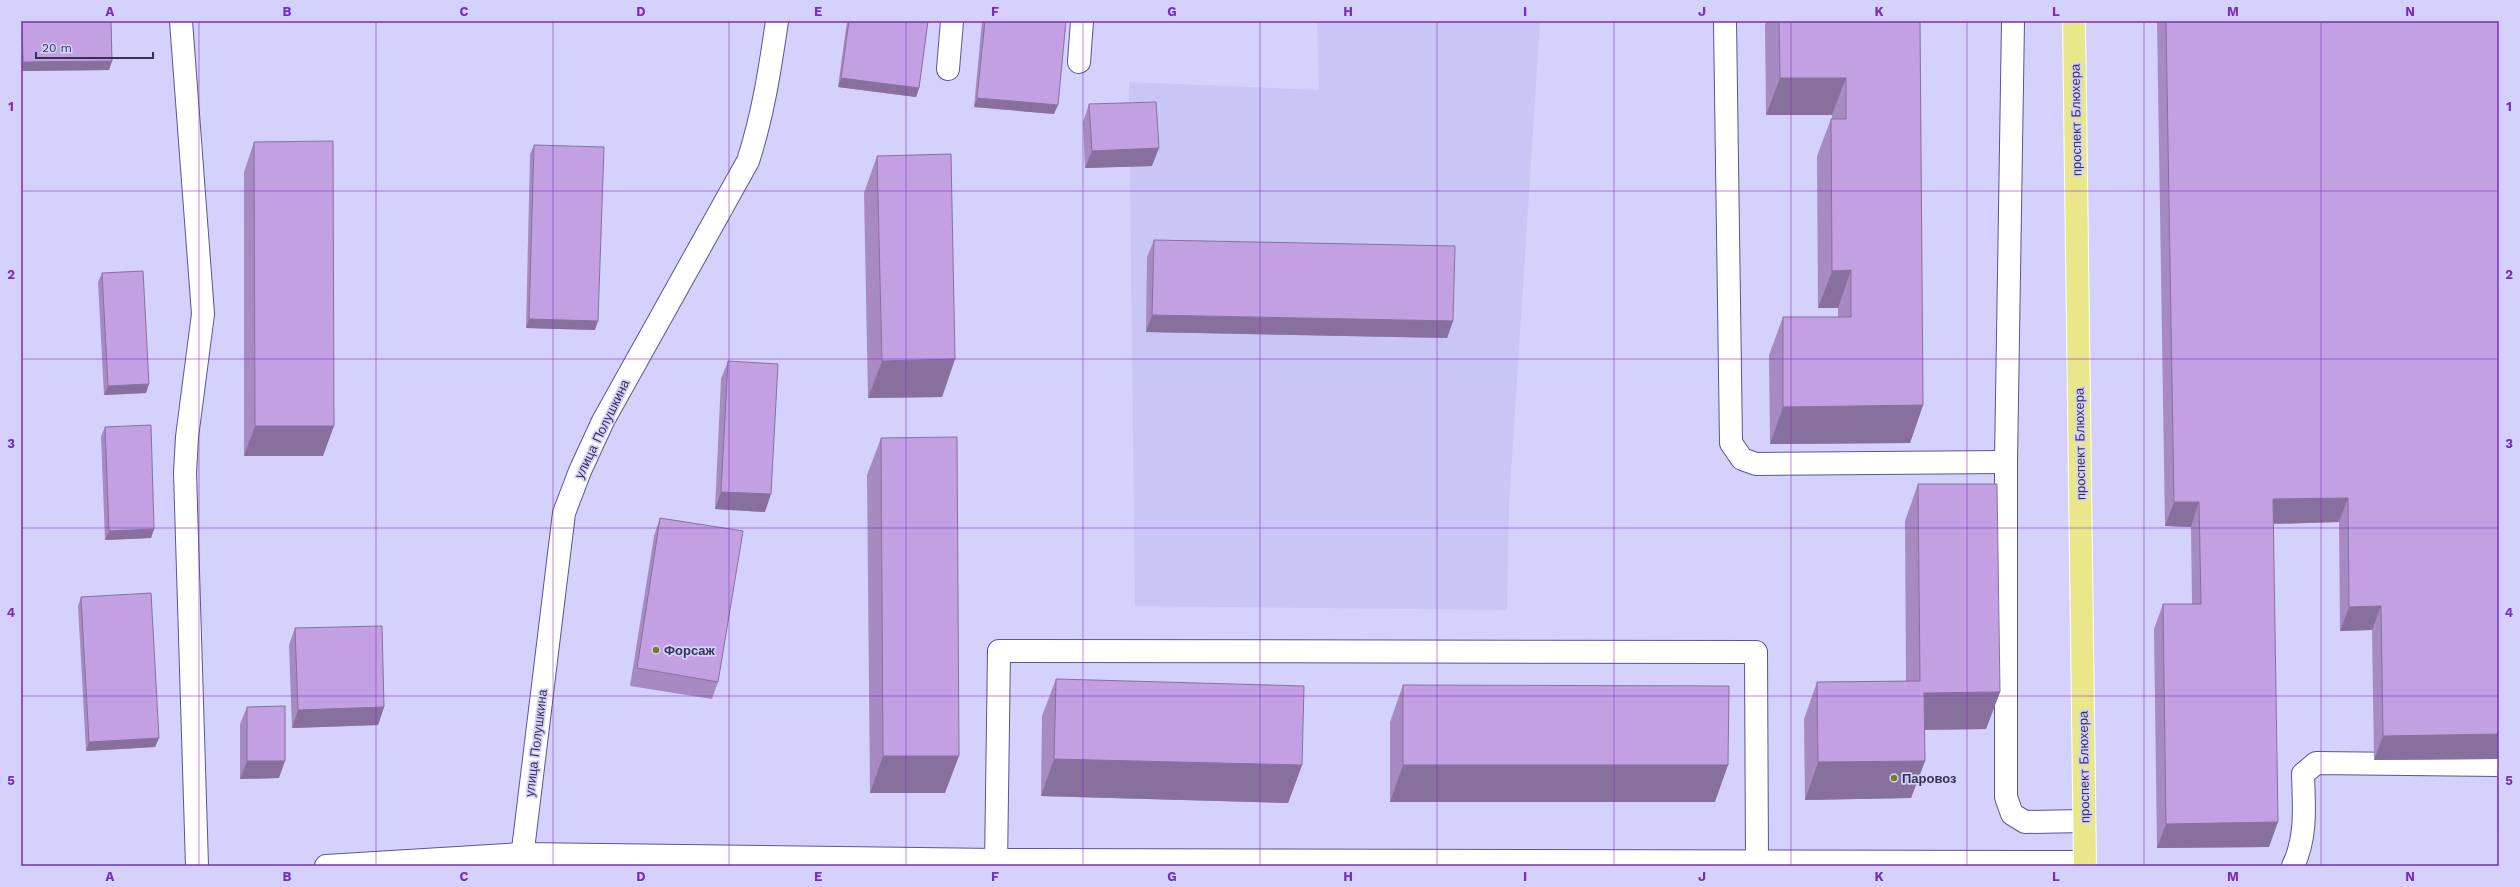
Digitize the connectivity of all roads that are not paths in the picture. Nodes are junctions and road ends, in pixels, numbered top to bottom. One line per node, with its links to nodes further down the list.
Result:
1 (181, 21): 19 (street)
2 (777, 21): 13 (street, улица Полушкина)
3 (952, 21): 9 (street)
4 (1082, 21): 8 (street)
5 (1725, 21): 10 (street)
6 (2013, 21): 10 (street)
7 (2074, 21): 12 (main road, проспект Блюхера)
8 (1079, 62)
9 (948, 69)
10 (2006, 462): 12 (street)
11 (2499, 765): 21 (street)
12 (2084, 821): 18 (main road, проспект Блюхера)
13 (522, 860): 15 (street); 20 (street)
14 (1757, 861): 15 (street); 17 (street); 18 (street)
15 (996, 863): 16 (street)
16 (1380, 863): 17 (street)
17 (1734, 864)
18 (2085, 864)
19 (197, 866)
20 (326, 866)
21 (2293, 866)

